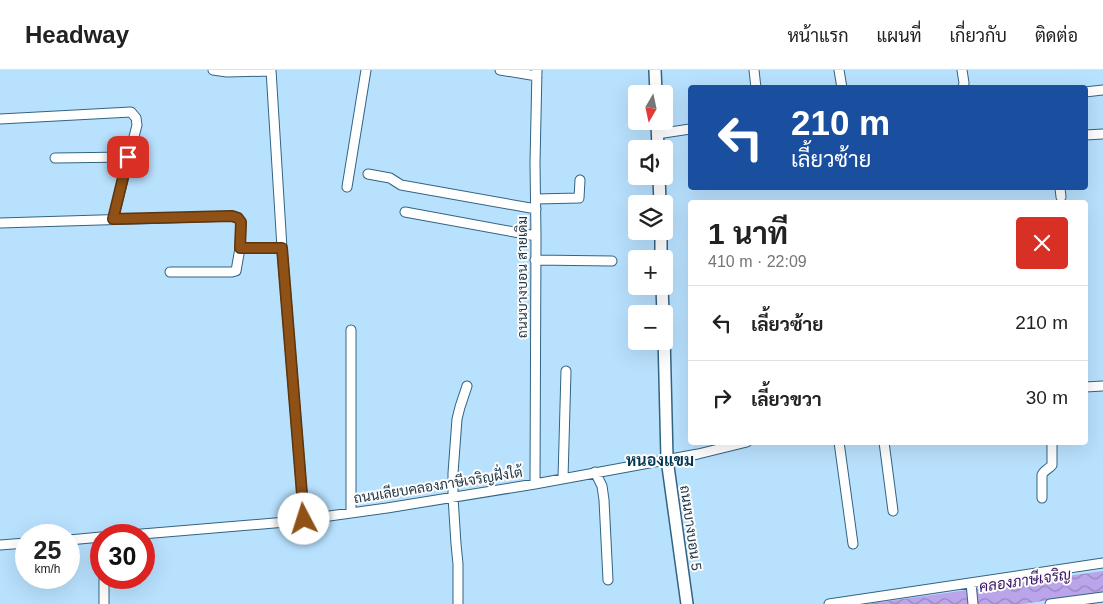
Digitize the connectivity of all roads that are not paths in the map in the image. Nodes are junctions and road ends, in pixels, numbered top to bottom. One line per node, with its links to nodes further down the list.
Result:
1 (213, 70): 2 (street)
2 (271, 70): 36 (street)
3 (366, 70): 27 (street)
4 (500, 70): 9 (street)
5 (655, 70): 10 (main road)
6 (754, 70): 11 (street)
7 (839, 70): 12 (street)
8 (962, 70): 13 (street)
9 (537, 73): 30 (street, ถนนบางบอน สายเดิม)
10 (656, 85)
11 (756, 85)
12 (842, 85)
13 (964, 85)
14 (1103, 90): 15 (street)
15 (1088, 92)
16 (0, 119): 23 (street)
17 (688, 129): 19 (street)
18 (657, 130): 19 (main road)
19 (657, 134): 22 (main road)
20 (1103, 134): 21 (street)
21 (1088, 135)
22 (657, 140)
23 (128, 157): 24 (street); 32 (street)
24 (55, 158)
25 (368, 174): 30 (street)
26 (580, 180): 30 (street)
27 (347, 187)
28 (1060, 190): 29 (street)
29 (1061, 197)
30 (536, 204): 34 (street, ถนนบางบอน สายเดิม)
31 (405, 212): 34 (street)
32 (113, 219): 33 (street); 35 (street)
33 (0, 223)
34 (536, 236): 37 (street, ถนนบางบอน สายเดิม)
35 (240, 248): 36 (street); 39 (street)
36 (282, 248): 58 (street)
37 (535, 260): 38 (street); 53 (street, ถนนบางบอน สายเดิม)
38 (612, 261)
39 (170, 272)
40 (351, 330): 57 (street)
41 (664, 350): 50 (main road, ถนนบางบอน 5)
42 (566, 371): 52 (street)
43 (467, 386): 54 (street)
44 (1103, 386): 45 (street)
45 (1088, 387)
46 (735, 445): 50 (street, ถนนเลียบคลองภาษีเจริญฝั่งใต้)
47 (839, 445): 61 (street)
48 (884, 445): 56 (street)
49 (1052, 445): 55 (street)
50 (667, 459): 51 (street, ถนนเลียบคลองภาษีเจริญฝั่งใต้); 70 (main road, ถนนบางบอน 5)
51 (595, 472): 52 (street, ถนนเลียบคลองภาษีเจริญฝั่งใต้); 64 (street)
52 (563, 478): 53 (street, ถนนเลียบคลองภาษีเจริญฝั่งใต้)
53 (535, 484): 54 (street, ถนนเลียบคลองภาษีเจริญฝั่งใต้)
54 (453, 497): 57 (street, ถนนเลียบคลองภาษีเจริญฝั่งใต้); 69 (street)
55 (1042, 498)
56 (893, 511)
57 (351, 513): 58 (street, ถนนเลียบคลองภาษีเจริญฝั่งใต้)
58 (304, 519): 59 (street, ถนนเลียบคลองภาษีเจริญฝั่งใต้)
59 (155, 533)
60 (15, 544): 62 (street)
61 (853, 544)
62 (0, 545)
63 (1103, 563): 65 (street)
64 (608, 580)
65 (971, 585): 71 (street); 72 (street)
66 (104, 589): 68 (street)
67 (1103, 597): 73 (street)
68 (104, 604)
69 (458, 604)
70 (687, 604)
71 (830, 604)
72 (973, 604)
73 (1050, 604)

